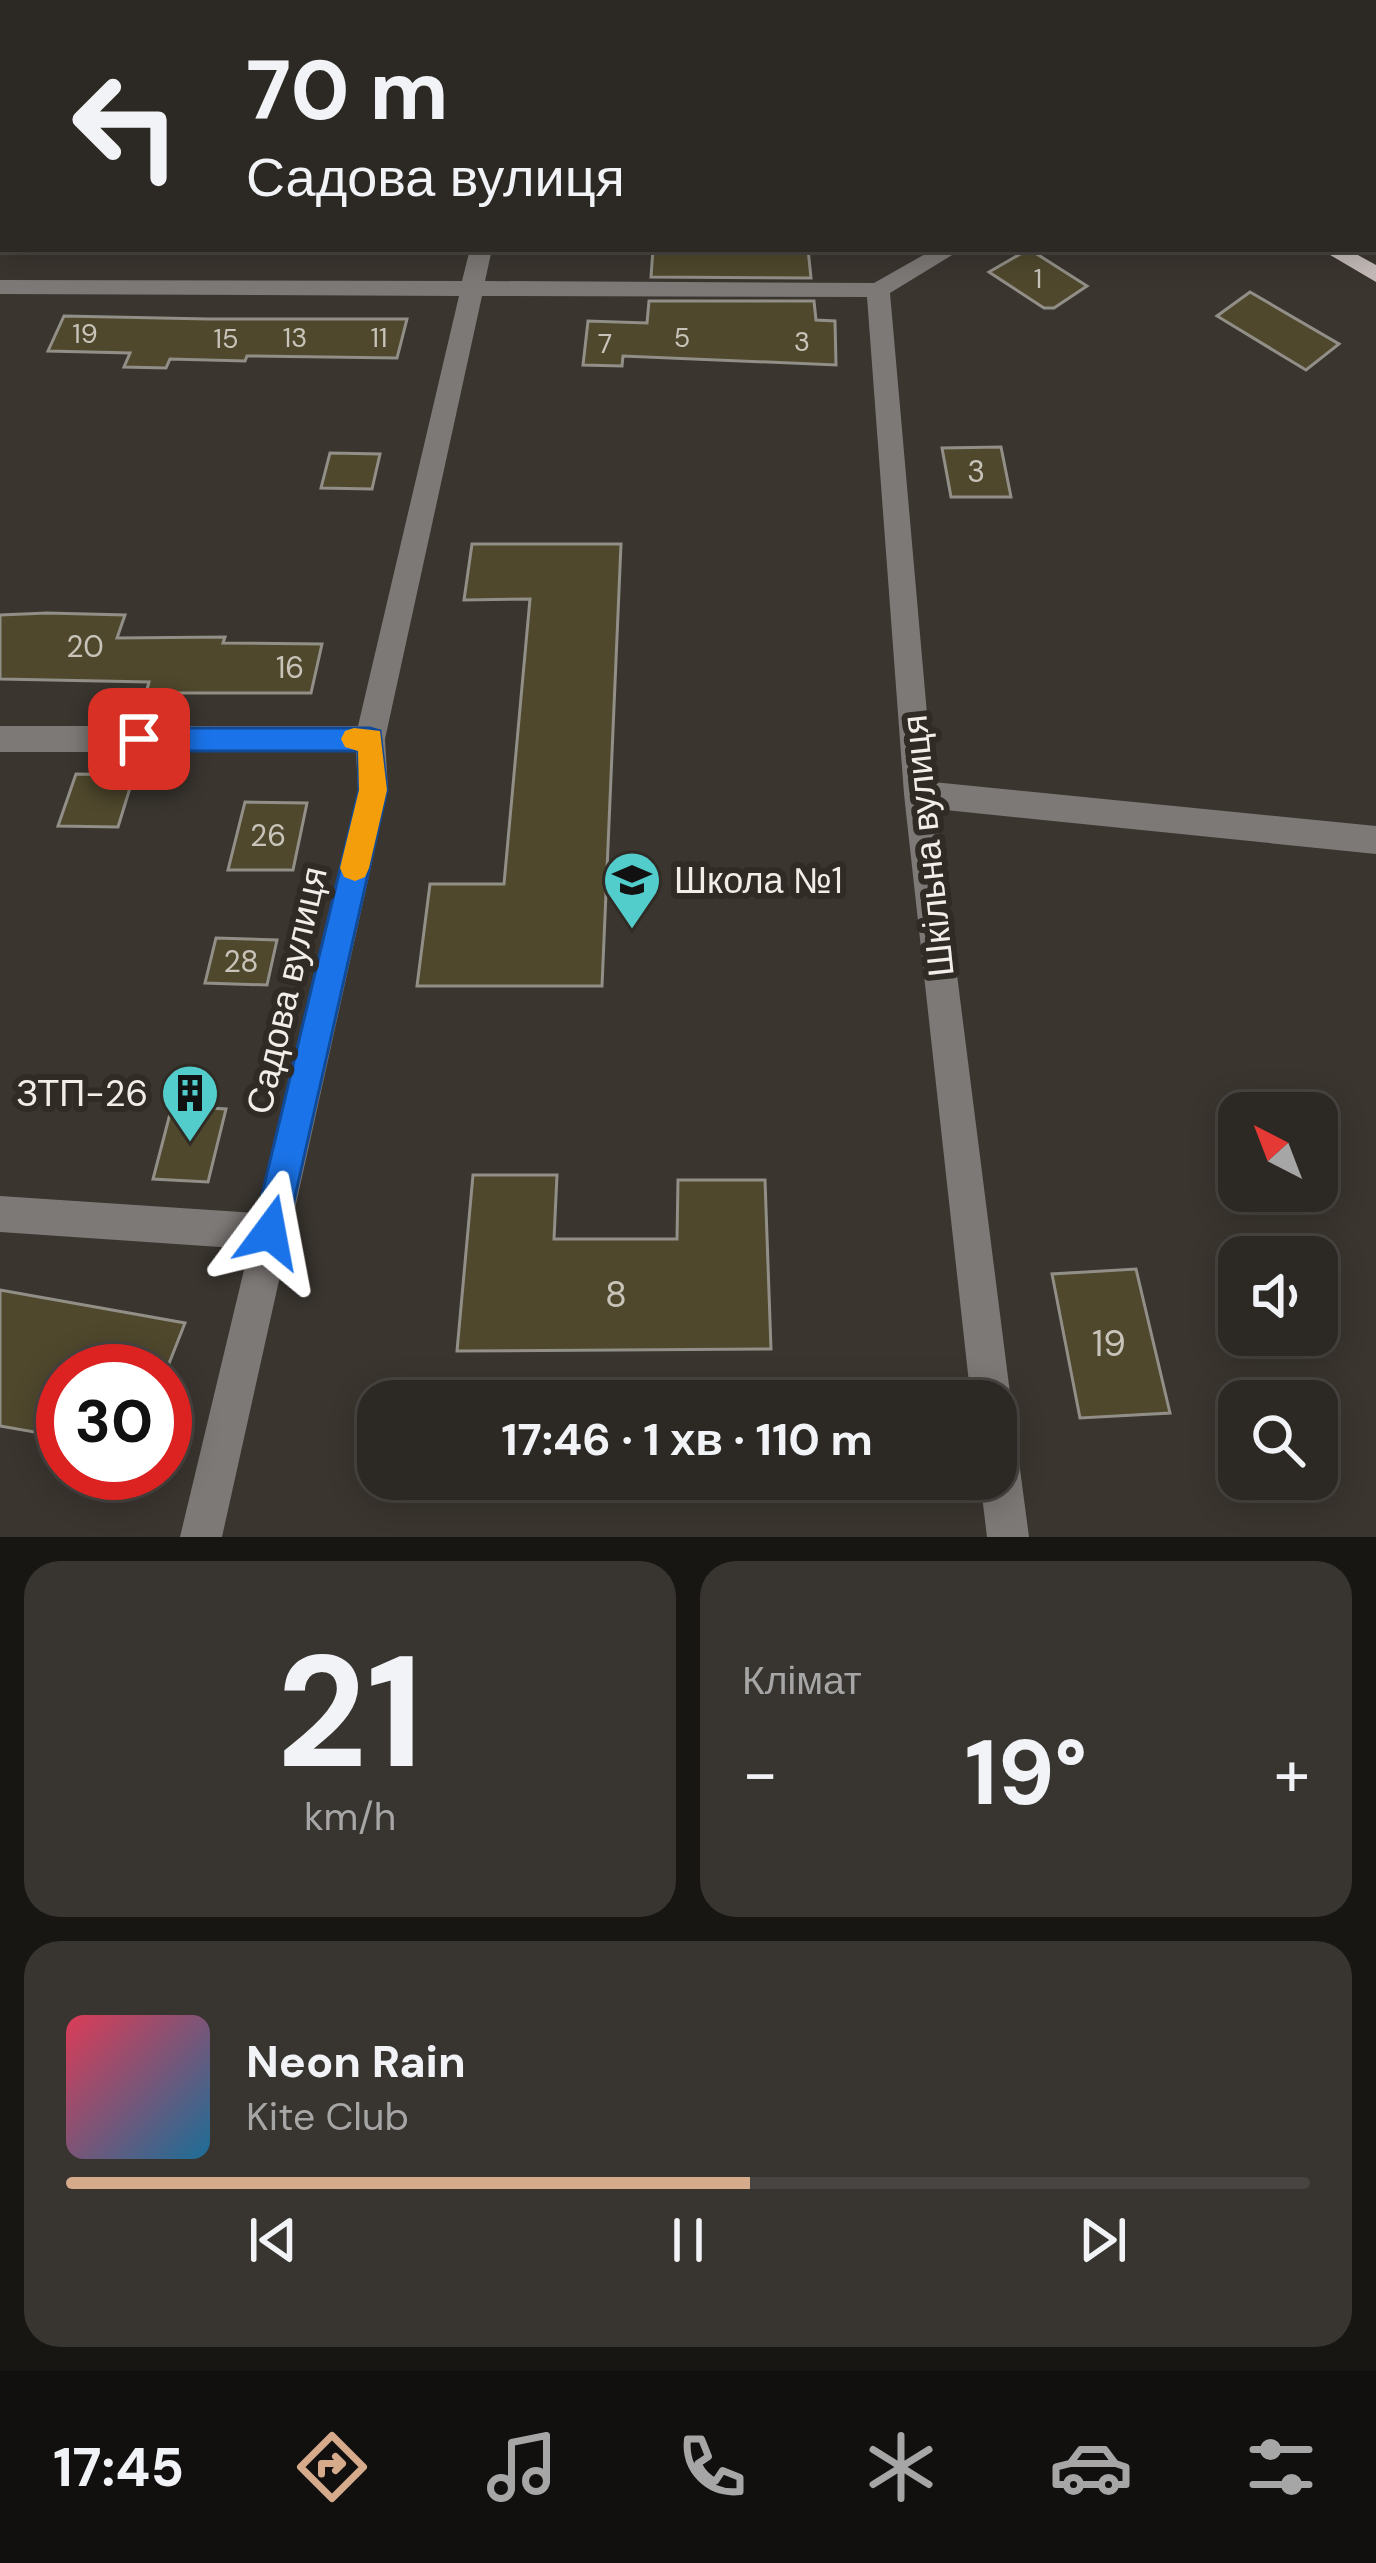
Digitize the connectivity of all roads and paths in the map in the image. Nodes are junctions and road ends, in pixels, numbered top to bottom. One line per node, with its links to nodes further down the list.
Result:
1 (480, 252): 6 (street, Садова вулиця)
2 (946, 252): 7 (street)
3 (1336, 252): 4 (main road)
4 (1376, 275)
5 (0, 287): 6 (street)
6 (470, 290): 7 (street); 9 (street, Садова вулиця)
7 (878, 290): 10 (street, Шкільна вулиця)
8 (0, 739): 9 (street)
9 (370, 739): 13 (street, Садова вулиця)
10 (919, 794): 11 (street); 14 (street, Шкільна вулиця)
11 (1376, 840)
12 (0, 1214): 13 (street)
13 (270, 1232): 16 (street, Садова вулиця)
14 (989, 1380)
15 (1003, 1500): 17 (street)
16 (201, 1537)
17 (1008, 1537)

